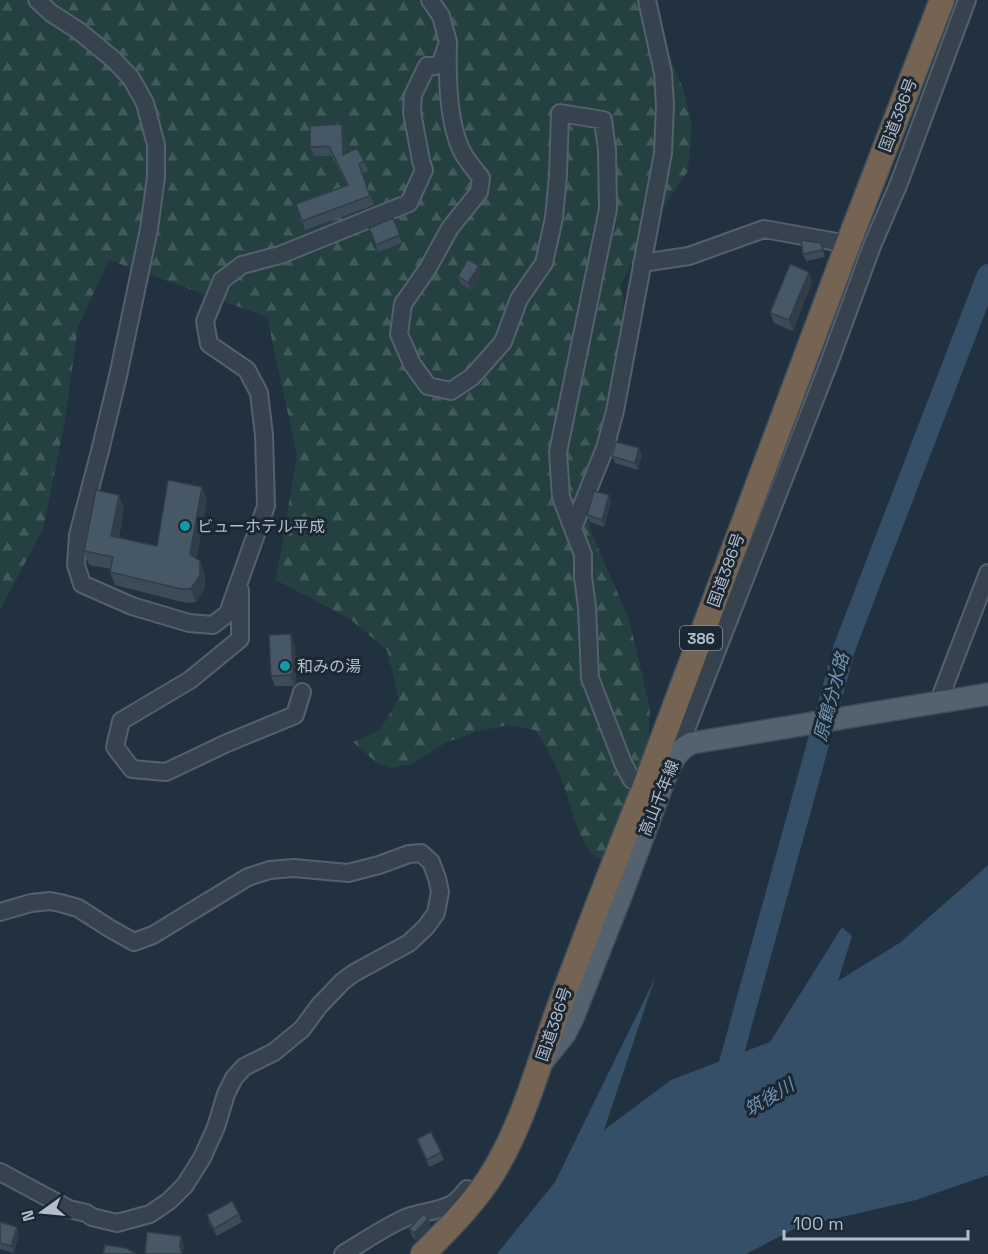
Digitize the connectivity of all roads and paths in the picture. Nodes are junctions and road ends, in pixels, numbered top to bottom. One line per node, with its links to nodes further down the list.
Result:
1 (37, 0): 11 (street)
2 (430, 0): 6 (street)
3 (647, 0): 8 (street)
4 (942, 0): 7 (highway, 国道386号 / 386)
5 (967, 0): 15 (street)
6 (447, 42): 9 (street); 11 (street)
7 (848, 244): 8 (street); 16 (highway, 国道386号 / 386)
8 (642, 263): 9 (street)
9 (573, 528): 16 (street)
10 (988, 573): 14 (street)
11 (241, 578): 12 (street)
12 (302, 692)
13 (988, 694): 14 (main road, 高山千年線)
14 (931, 703): 15 (main road, 高山千年線)
15 (687, 746): 18 (main road, 高山千年線)
16 (645, 786): 18 (highway, 国道386号 / 386)
17 (0, 912): 19 (street)
18 (539, 1065): 20 (highway, 国道386号 / 386)
19 (0, 1172)
20 (478, 1194): 21 (street); 22 (highway, 国道386号 / 386)
21 (343, 1254)
22 (423, 1254)

